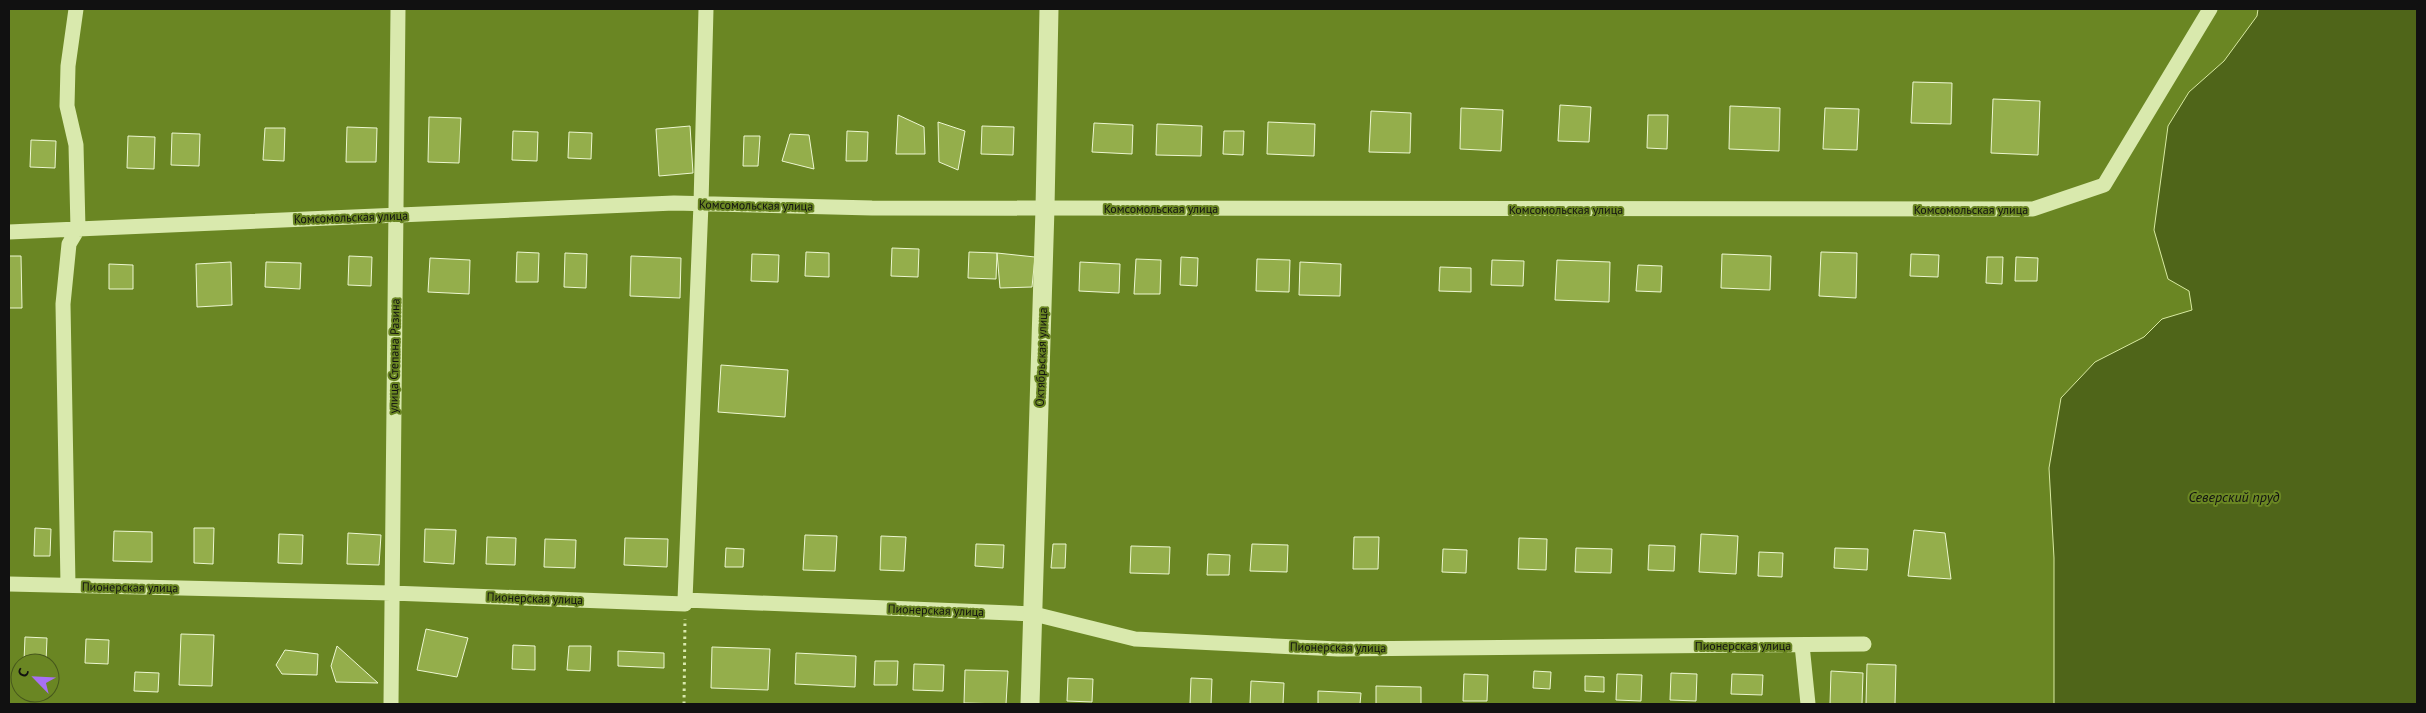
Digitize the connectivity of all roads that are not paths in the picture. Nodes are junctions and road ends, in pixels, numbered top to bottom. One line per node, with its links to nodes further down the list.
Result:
1 (76, 9): 9 (street)
2 (398, 9): 8 (street, улица Степана Разина)
3 (706, 9): 6 (street)
4 (1049, 9): 7 (street, Октябрьская улица)
5 (2210, 9): 7 (street, Комсомольская улица)
6 (701, 204): 7 (street, Комсомольская улица); 8 (street, Комсомольская улица); 14 (street)
7 (1045, 208): 15 (street, Октябрьская улица)
8 (395, 215): 9 (street, Комсомольская улица); 13 (street, улица Степана Разина)
9 (78, 229): 10 (street, Комсомольская улица); 12 (street)
10 (9, 232)
11 (9, 584): 12 (street, Пионерская улица)
12 (68, 586): 13 (street, Пионерская улица)
13 (391, 593): 14 (street, Пионерская улица); 18 (street, улица Степана Разина)
14 (685, 602): 15 (street, Пионерская улица)
15 (1034, 614): 17 (street, Пионерская улица); 19 (street, Октябрьская улица)
16 (1864, 644): 17 (street, Пионерская улица)
17 (1802, 645): 20 (street)
18 (390, 704)
19 (1030, 704)
20 (1808, 704)

